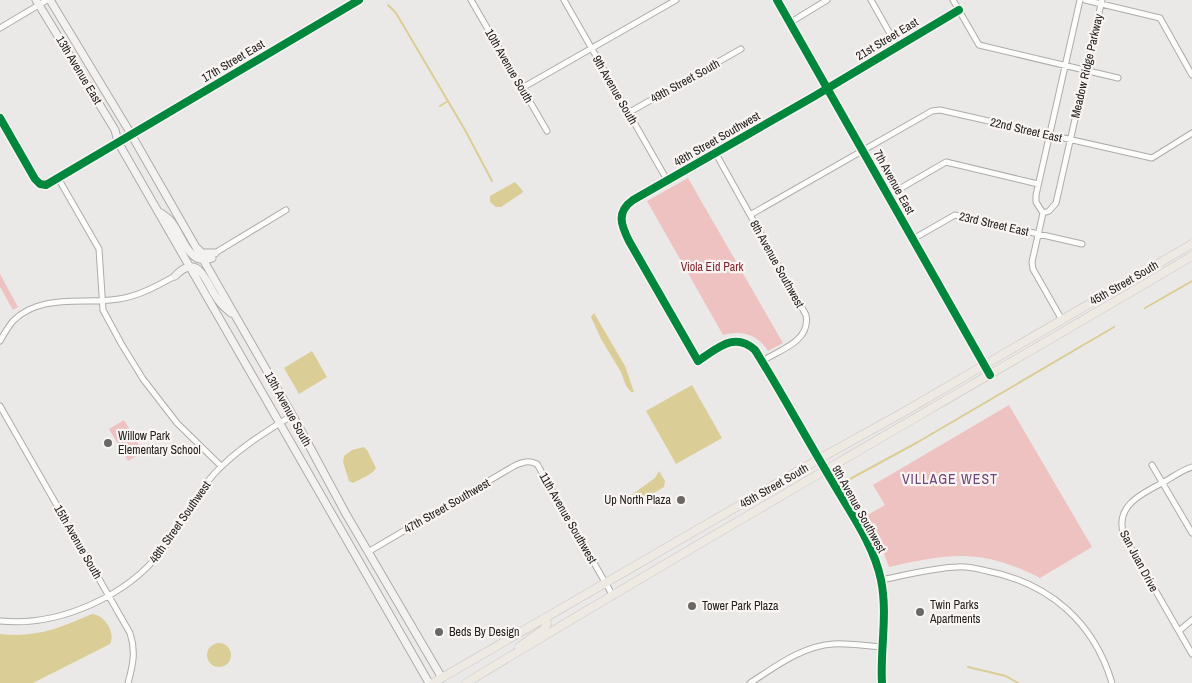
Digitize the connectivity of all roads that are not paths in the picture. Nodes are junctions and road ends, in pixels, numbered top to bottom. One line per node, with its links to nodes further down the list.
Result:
1 (48, 0): 12 (street); 30 (main road, 13th Avenue East)
2 (359, 0): 30 (street, 17th Street East)
3 (471, 0): 24 (street, 10th Avenue South)
4 (564, 0): 18 (street, 9th Avenue South)
5 (676, 0): 18 (street)
6 (777, 0): 15 (street, 7th Avenue East)
7 (827, 0): 15 (street)
8 (872, 0): 17 (street)
9 (953, 0): 14 (street)
10 (1080, 0): 20 (street, Meadow Ridge Parkway)
11 (1085, 0): 13 (street)
12 (38, 2): 16 (street); 33 (main road, 13th Avenue East)
13 (1102, 2): 21 (street, Meadow Ridge Parkway); 22 (street)
14 (959, 10): 17 (street, 21st Street East); 20 (street)
15 (791, 22): 25 (street, 7th Avenue East)
16 (0, 28)
17 (897, 46): 25 (street, 21st Street East)
18 (591, 48): 24 (street); 26 (street, 9th Avenue South)
19 (741, 49): 26 (street, 49th Street South)
20 (1065, 66): 21 (street); 31 (street, Meadow Ridge Parkway)
21 (1086, 71): 23 (street); 32 (street, Meadow Ridge Parkway)
22 (1192, 75)
23 (1118, 78)
24 (522, 88): 28 (street, 10th Avenue South)
25 (828, 88): 34 (street, 7th Avenue East); 35 (street, 48th Street Southwest)
26 (628, 113): 37 (street, 9th Avenue South)
27 (0, 118): 36 (street)
28 (547, 131)
29 (1192, 133): 32 (street, 22nd Street East)
30 (131, 134): 33 (street, 17th Street East); 48 (main road, 13th Avenue South)
31 (1049, 135): 32 (street, 22nd Street East); 34 (street, 22nd Street East); 38 (street, Meadow Ridge Parkway)
32 (1070, 140): 42 (street, Meadow Ridge Parkway)
33 (118, 142): 36 (street, 17th Street East); 40 (main road)
34 (863, 150): 39 (street, 7th Avenue East); 43 (street, 22nd Street East)
35 (715, 152): 37 (street, 48th Street Southwest); 43 (street, 8th Avenue Southwest)
36 (58, 178): 56 (street)
37 (667, 180): 60 (street, 48th Street Southwest)
38 (1038, 184): 39 (street); 42 (street, Meadow Ridge Parkway)
39 (889, 194): 45 (street, 7th Avenue East)
40 (157, 209): 51 (main road); 52 (main road, 13th Avenue South)
41 (286, 210): 49 (street)
42 (1043, 213): 44 (street, Meadow Ridge Parkway)
43 (750, 216): 60 (street, 8th Avenue Southwest)
44 (1038, 234): 45 (street, 23rd Street East); 46 (street, 23rd Street East); 58 (street, Meadow Ridge Parkway)
45 (913, 239): 61 (street, 7th Avenue East)
46 (1082, 244)
47 (1192, 244): 58 (main road, 45th Street South)
48 (195, 246): 49 (main road); 51 (main road, 13th Avenue South)
49 (214, 256): 51 (main road); 53 (main road)
50 (1192, 256): 62 (main road, 45th Street South)
51 (203, 260): 53 (main road, 13th Avenue South)
52 (187, 267): 54 (main road); 55 (main road, 13th Avenue South); 57 (main road)
53 (211, 275): 57 (main road, 13th Avenue South)
54 (175, 276): 55 (main road); 56 (street)
55 (198, 281): 65 (main road, 13th Avenue South)
56 (103, 301): 59 (street); 69 (street)
57 (237, 320): 64 (main road, 13th Avenue South)
58 (1062, 320): 61 (main road, 45th Street South)
59 (0, 341)
60 (762, 361): 66 (street, 9th Avenue Southwest)
61 (984, 365): 62 (street, 7th Avenue East); 66 (main road, 45th Street South)
62 (990, 375): 71 (main road, 45th Street South)
63 (0, 406): 83 (street, 15th Avenue South)
64 (292, 415): 65 (street, 48th Street Southwest); 78 (main road, 13th Avenue South)
65 (280, 423): 69 (street, 48th Street Southwest); 74 (main road, 13th Avenue South)
66 (819, 459): 71 (street, 9th Avenue Southwest); 73 (main road, 45th Street South)
67 (526, 461): 78 (street, 47th Street Southwest); 81 (street, 11th Avenue Southwest)
68 (1152, 465): 72 (street)
69 (221, 466): 83 (street, 48th Street Southwest)
70 (1192, 467): 72 (street, San Juan Drive)
71 (825, 470): 76 (main road, 45th Street South); 80 (street, 9th Avenue Southwest)
72 (1162, 482): 77 (street); 88 (street, San Juan Drive)
73 (769, 488): 75 (main road, 45th Street South); 76 (main road)
74 (325, 501): 78 (main road); 95 (main road, 13th Avenue South)
75 (713, 521): 79 (main road); 81 (main road, 45th Street South)
76 (719, 532): 79 (main road, 45th Street South)
77 (1192, 533)
78 (368, 552): 93 (main road, 13th Avenue South)
79 (663, 566): 82 (main road, 45th Street South)
80 (881, 580): 90 (street, 9th Avenue Southwest); 100 (street)
81 (605, 583): 82 (street, 11th Avenue Southwest); 84 (main road, 45th Street South)
82 (612, 596): 89 (main road, 45th Street South)
83 (109, 597): 87 (street, 48th Street Southwest); 94 (street, 15th Avenue South)
84 (580, 598): 85 (main road, 45th Street South); 89 (main road)
85 (545, 618): 92 (main road); 93 (main road, 45th Street South)
86 (1192, 620): 88 (street)
87 (0, 621)
88 (1178, 631): 91 (street, San Juan Drive)
89 (553, 632): 92 (main road, 45th Street South)
90 (883, 647): 98 (street); 99 (street, 9th Avenue Southwest)
91 (1192, 654)
92 (496, 665): 97 (main road, 45th Street South)
93 (444, 680): 96 (main road, 45th Street South)
94 (128, 683)
95 (429, 683)
96 (433, 683)
97 (466, 683)
98 (751, 683)
99 (882, 683)
100 (1112, 683)

